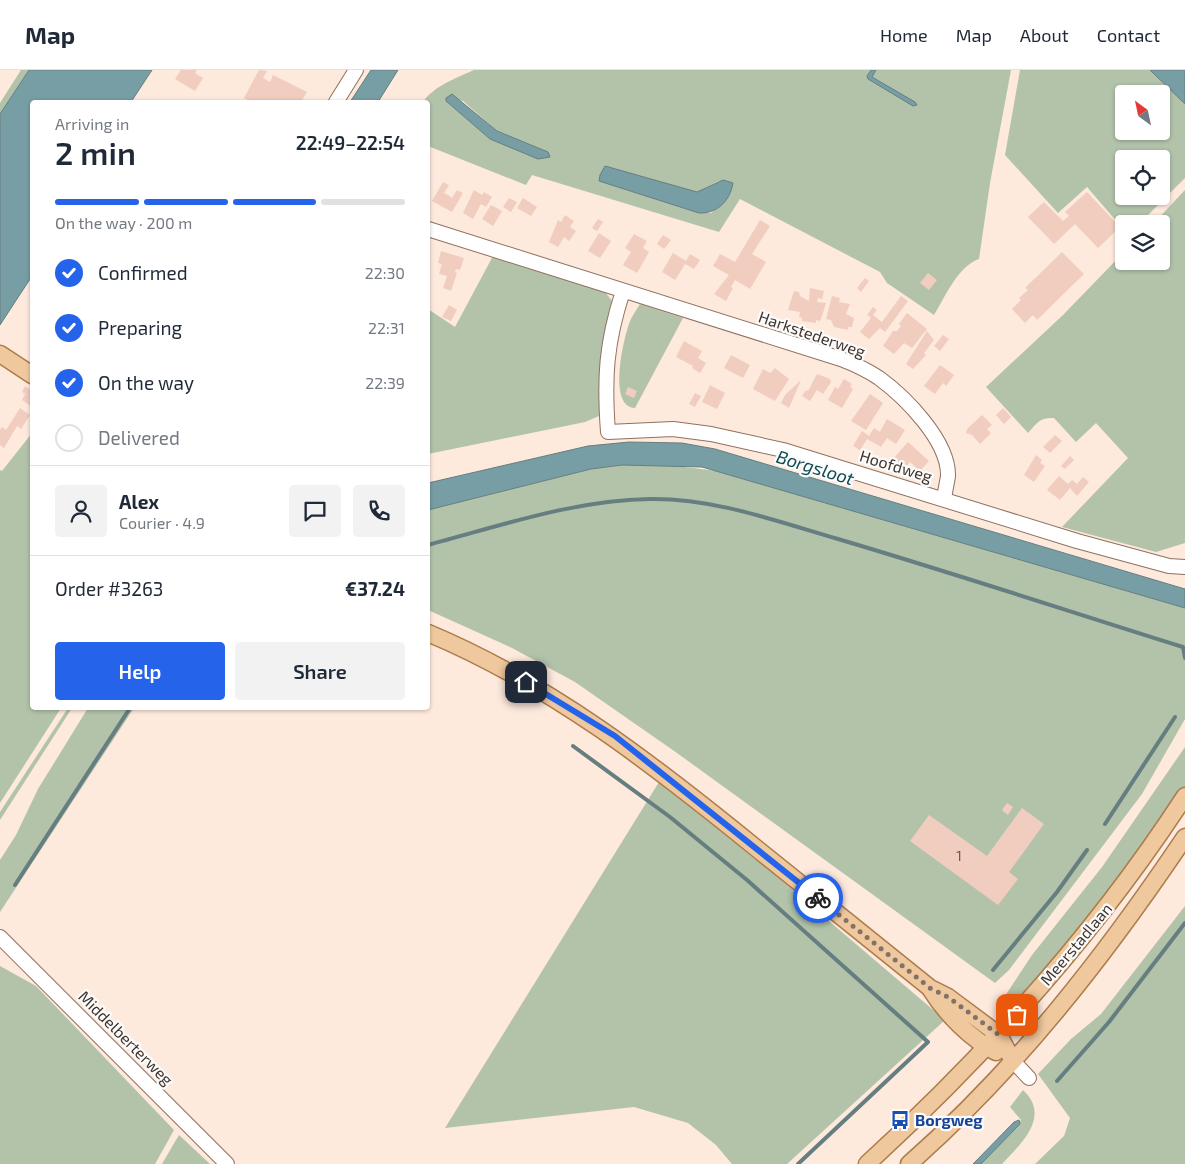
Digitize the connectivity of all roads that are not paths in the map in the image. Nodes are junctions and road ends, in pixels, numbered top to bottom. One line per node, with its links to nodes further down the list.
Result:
1 (356, 70): 2 (street)
2 (337, 100)
3 (430, 230): 4 (street, Harkstederweg)
4 (623, 291): 7 (street, Harkstederweg); 7 (street, Hoofdweg)
5 (0, 354): 6 (main road)
6 (30, 374)
7 (944, 498): 8 (street, Hoofdweg)
8 (1169, 566): 9 (street, Hoofdweg); 10 (street, Hoofdweg)
9 (1185, 567)
10 (1185, 574)
11 (430, 634): 15 (main road)
12 (1185, 796): 16 (main road, Meerstadlaan)
13 (1185, 838): 18 (main road, Meerstadlaan)
14 (0, 937): 20 (street, Middelberterweg)
15 (930, 988): 16 (main road); 17 (main road)
16 (999, 1035): 17 (main road, Meerstadlaan); 18 (main road)
17 (987, 1047): 18 (main road); 21 (main road, Meerstadlaan)
18 (1012, 1060): 19 (street); 22 (main road, Meerstadlaan)
19 (1029, 1078)
20 (227, 1164)
21 (867, 1164)
22 (909, 1164)

